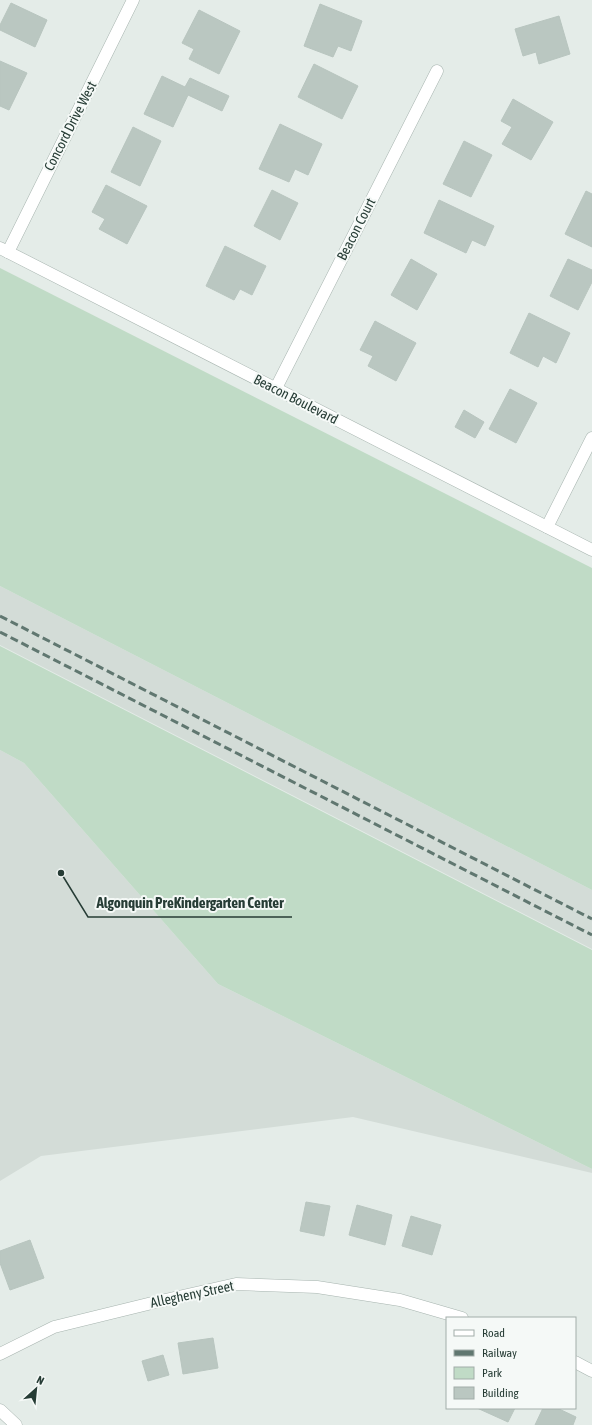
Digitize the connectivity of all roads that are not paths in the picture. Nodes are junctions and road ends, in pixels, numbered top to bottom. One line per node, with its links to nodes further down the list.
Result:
1 (133, 0): 3 (street, Concord Drive West)
2 (437, 70): 4 (street, Beacon Court)
3 (4, 250): 4 (street, Beacon Boulevard)
4 (276, 388): 6 (street, Beacon Boulevard)
5 (592, 438): 6 (street)
6 (547, 527): 7 (street, Beacon Boulevard)
7 (592, 550)
8 (459, 1317): 9 (street, Allegheny Street)
9 (0, 1354)
10 (576, 1362): 11 (street)
11 (592, 1370)
12 (0, 1410): 13 (street)
13 (16, 1425)

